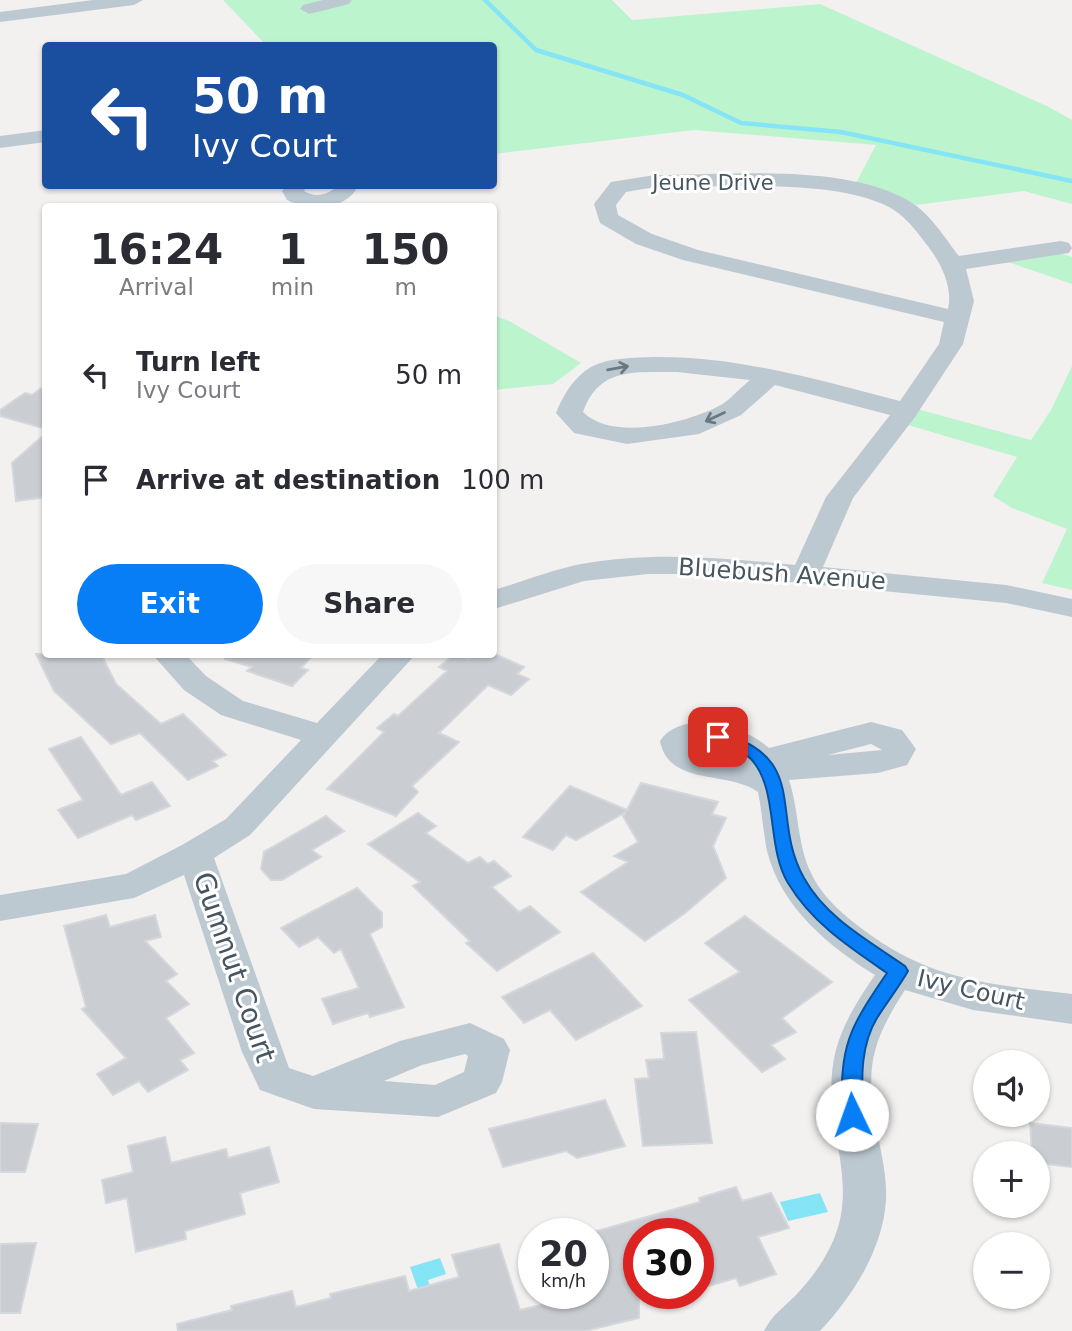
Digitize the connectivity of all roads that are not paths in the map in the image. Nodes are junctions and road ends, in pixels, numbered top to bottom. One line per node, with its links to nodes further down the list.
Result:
1 (134, 0): 4 (street)
2 (343, 0): 3 (street)
3 (309, 9)
4 (0, 17)
5 (42, 137): 6 (street)
6 (0, 142)
7 (295, 189): 8 (street)
8 (345, 189)
9 (1061, 248): 10 (street)
10 (953, 264): 11 (street, Jeune Drive); 11 (street, Jeune Drive)
11 (956, 318): 13 (street, Jeune Drive)
12 (770, 376): 12 (street, one-way to 12); 13 (street)
13 (906, 411): 14 (street, Jeune Drive)
14 (805, 574): 15 (street, Bluebush Avenue); 16 (street, Bluebush Avenue)
15 (497, 599)
16 (1072, 608)
17 (171, 658): 19 (street)
18 (397, 658): 19 (street)
19 (324, 736): 23 (street)
20 (875, 748): 22 (street)
21 (713, 751): 22 (street)
22 (761, 772): 25 (street, Ivy Court)
23 (195, 854): 24 (street); 27 (street, Gumnut Court)
24 (0, 908)
25 (898, 971): 26 (street, Ivy Court); 28 (street)
26 (1072, 1009)
27 (314, 1093)
28 (788, 1331)

